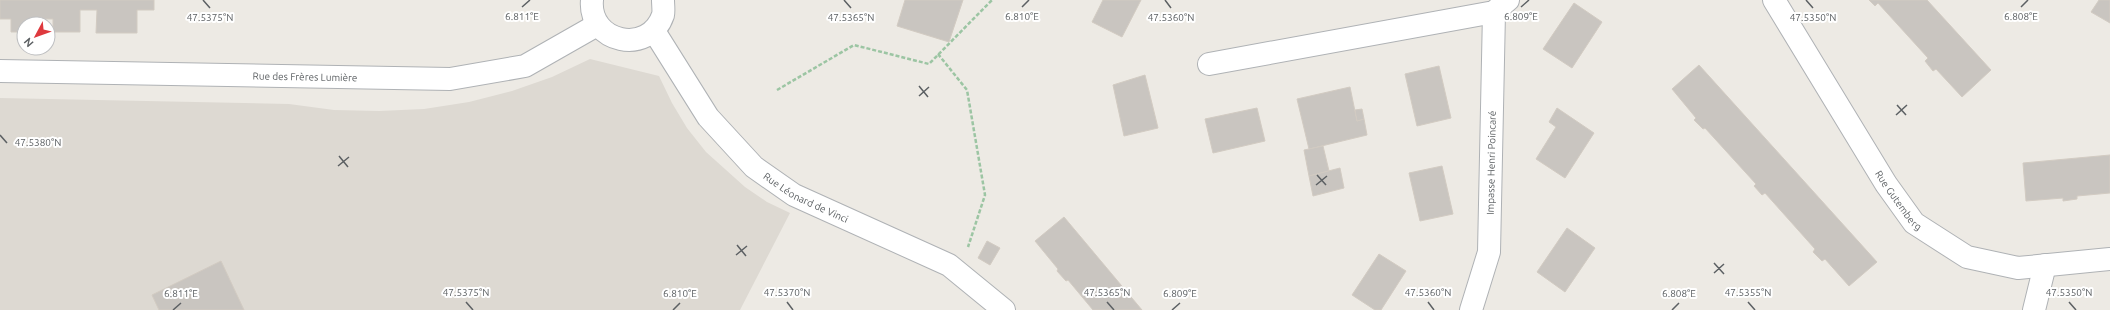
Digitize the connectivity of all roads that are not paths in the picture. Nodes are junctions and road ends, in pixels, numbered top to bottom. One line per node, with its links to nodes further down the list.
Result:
1 (592, 0): 5 (street)
2 (663, 0): 6 (street)
3 (1774, 0): 10 (street, Rue Gutemberg)
4 (1501, 6): 7 (street, Impasse Henri Poincaré); 12 (street, Impasse Henri Poincaré)
5 (597, 25): 6 (street); 8 (street, Rue des Frères Lumière)
6 (654, 31): 11 (street, Rue Léonard de Vinci)
7 (1209, 64)
8 (0, 71)
9 (2110, 259): 10 (street, Rue Gutemberg)
10 (2045, 265): 13 (street)
11 (1004, 310)
12 (1471, 310)
13 (2034, 310)

